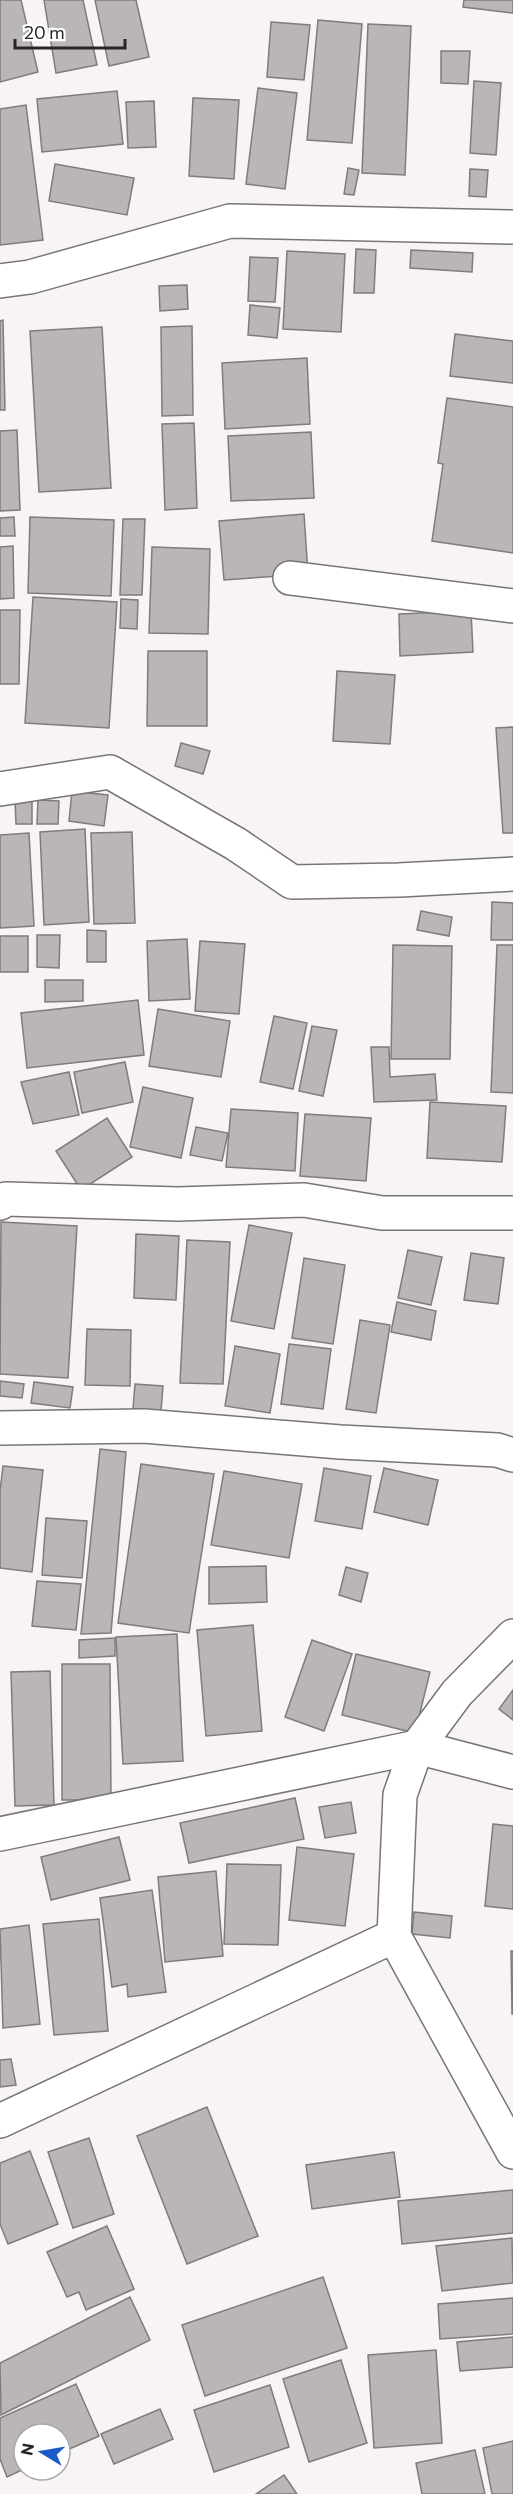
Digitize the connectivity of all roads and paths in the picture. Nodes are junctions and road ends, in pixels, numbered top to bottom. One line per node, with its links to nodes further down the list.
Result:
1 (513, 226): 2 (street)
2 (0, 281)
3 (290, 578): 4 (street)
4 (513, 606)
5 (0, 789): 6 (street)
6 (513, 874)
7 (0, 1203): 8 (street)
8 (513, 1213)
9 (0, 1428): 10 (street)
10 (513, 1455)
11 (513, 1636): 12 (street)
12 (417, 1747): 13 (street); 14 (street); 15 (street)
13 (513, 1772)
14 (0, 1834)
15 (394, 1936): 16 (street); 17 (street)
16 (0, 2121)
17 (513, 2152)

